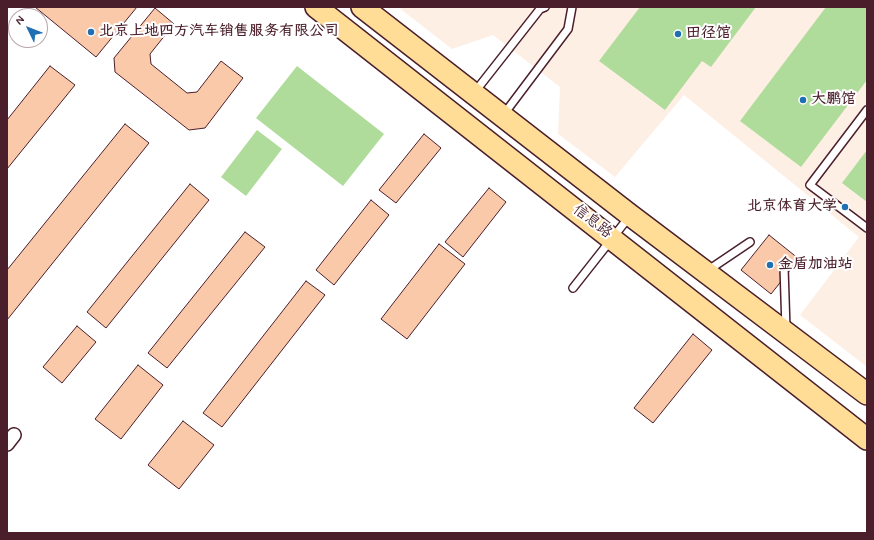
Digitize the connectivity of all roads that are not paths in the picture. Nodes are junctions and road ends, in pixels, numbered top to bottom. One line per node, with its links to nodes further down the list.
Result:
1 (316, 7): 10 (main road, 信息路)
2 (362, 7): 5 (main road, 信息路)
3 (545, 7): 5 (lane)
4 (572, 7): 7 (lane)
5 (474, 94): 7 (main road, 信息路)
6 (867, 110): 9 (lane)
7 (503, 116): 8 (main road, 信息路)
8 (630, 215): 10 (lane); 13 (main road, 信息路)
9 (867, 228)
10 (612, 238): 14 (lane); 17 (main road, 信息路)
11 (750, 242): 13 (lane)
12 (784, 267): 15 (lane)
13 (706, 272): 15 (main road, 信息路)
14 (573, 288)
15 (786, 333): 16 (main road, 信息路)
16 (867, 394)
17 (867, 439)

